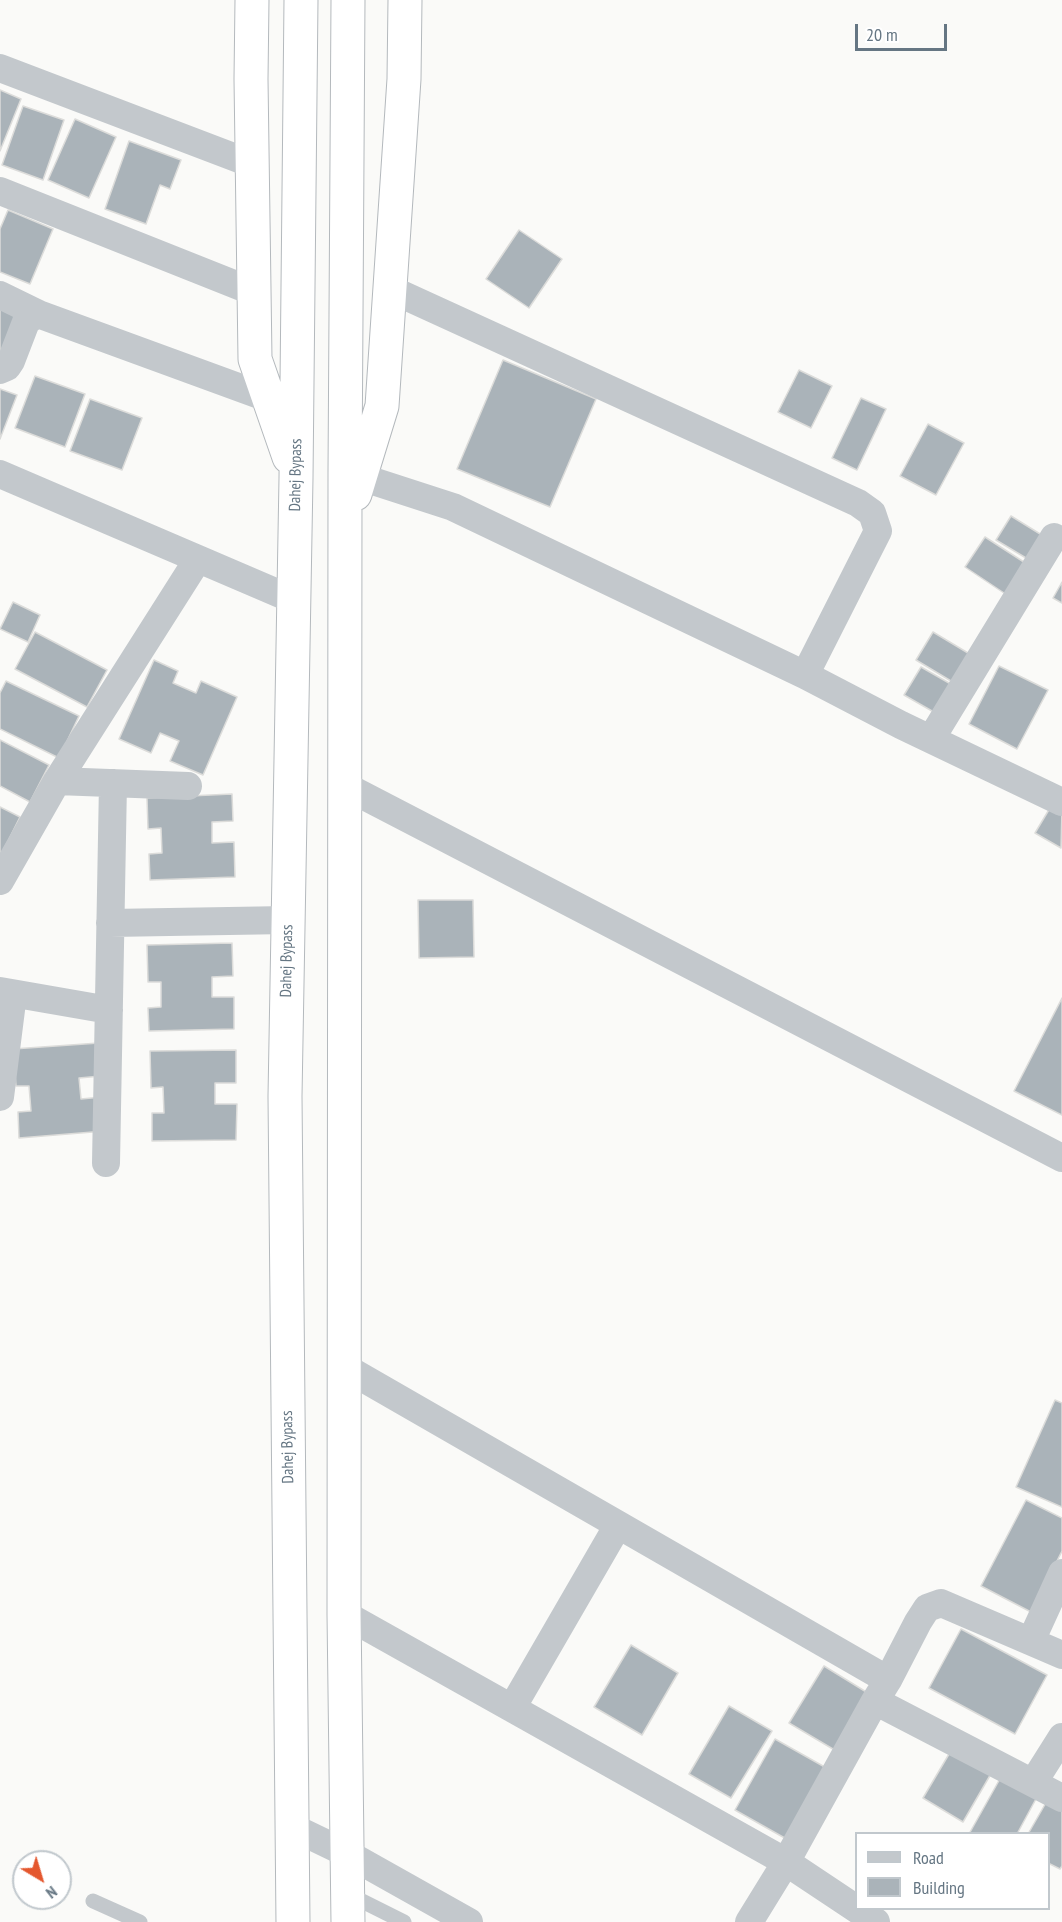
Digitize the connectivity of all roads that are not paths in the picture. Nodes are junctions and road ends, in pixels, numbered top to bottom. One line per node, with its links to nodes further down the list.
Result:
1 (252, 0): 6 (highway)
2 (301, 0): 16 (highway, Dahej Bypass)
3 (348, 0): 15 (highway)
4 (405, 0): 8 (highway)
5 (0, 68): 6 (street)
6 (252, 164): 9 (highway)
7 (0, 191): 9 (street)
8 (390, 289): 15 (highway); 22 (street)
9 (254, 292): 13 (highway)
10 (0, 295): 11 (street)
11 (42, 315): 12 (street); 13 (street)
12 (0, 370)
13 (268, 398): 16 (highway)
14 (0, 474): 19 (street)
15 (353, 474): 18 (highway); 22 (street)
16 (296, 478): 20 (highway, Dahej Bypass)
17 (1054, 537): 23 (street)
18 (345, 545): 20 (highway); 27 (highway)
19 (198, 559): 21 (street); 24 (street)
20 (295, 559): 21 (highway, Dahej Bypass)
21 (294, 600): 30 (highway, Dahej Bypass)
22 (805, 675): 23 (street)
23 (931, 739): 28 (street)
24 (57, 781): 25 (street); 29 (street)
25 (113, 783): 26 (street); 31 (street)
26 (188, 786)
27 (345, 786): 35 (street); 37 (highway)
28 (1062, 802)
29 (0, 881)
30 (288, 920): 31 (street); 48 (highway, Dahej Bypass)
31 (110, 923): 33 (street)
32 (7, 992): 33 (street); 34 (street)
33 (109, 1010): 36 (street)
34 (0, 1097)
35 (1062, 1158)
36 (106, 1163)
37 (344, 1367): 38 (street); 40 (highway)
38 (618, 1525): 43 (street); 44 (street)
39 (1062, 1573): 41 (street)
40 (344, 1614): 44 (street); 49 (highway)
41 (1031, 1641): 42 (street); 43 (street)
42 (1062, 1654)
43 (882, 1691): 46 (street); 50 (street)
44 (512, 1708): 50 (street)
45 (1062, 1737): 46 (street)
46 (1034, 1783): 47 (street)
47 (1062, 1798)
48 (292, 1827): 49 (street); 56 (highway, Dahej Bypass)
49 (348, 1854): 52 (highway); 58 (street)
50 (786, 1862): 53 (street); 59 (street)
51 (93, 1901): 55 (lane)
52 (348, 1908): 57 (lane)
53 (855, 1908)
54 (858, 1910): 60 (street)
55 (140, 1922)
56 (293, 1922)
57 (405, 1922)
58 (469, 1922)
59 (749, 1922)
60 (876, 1922)

